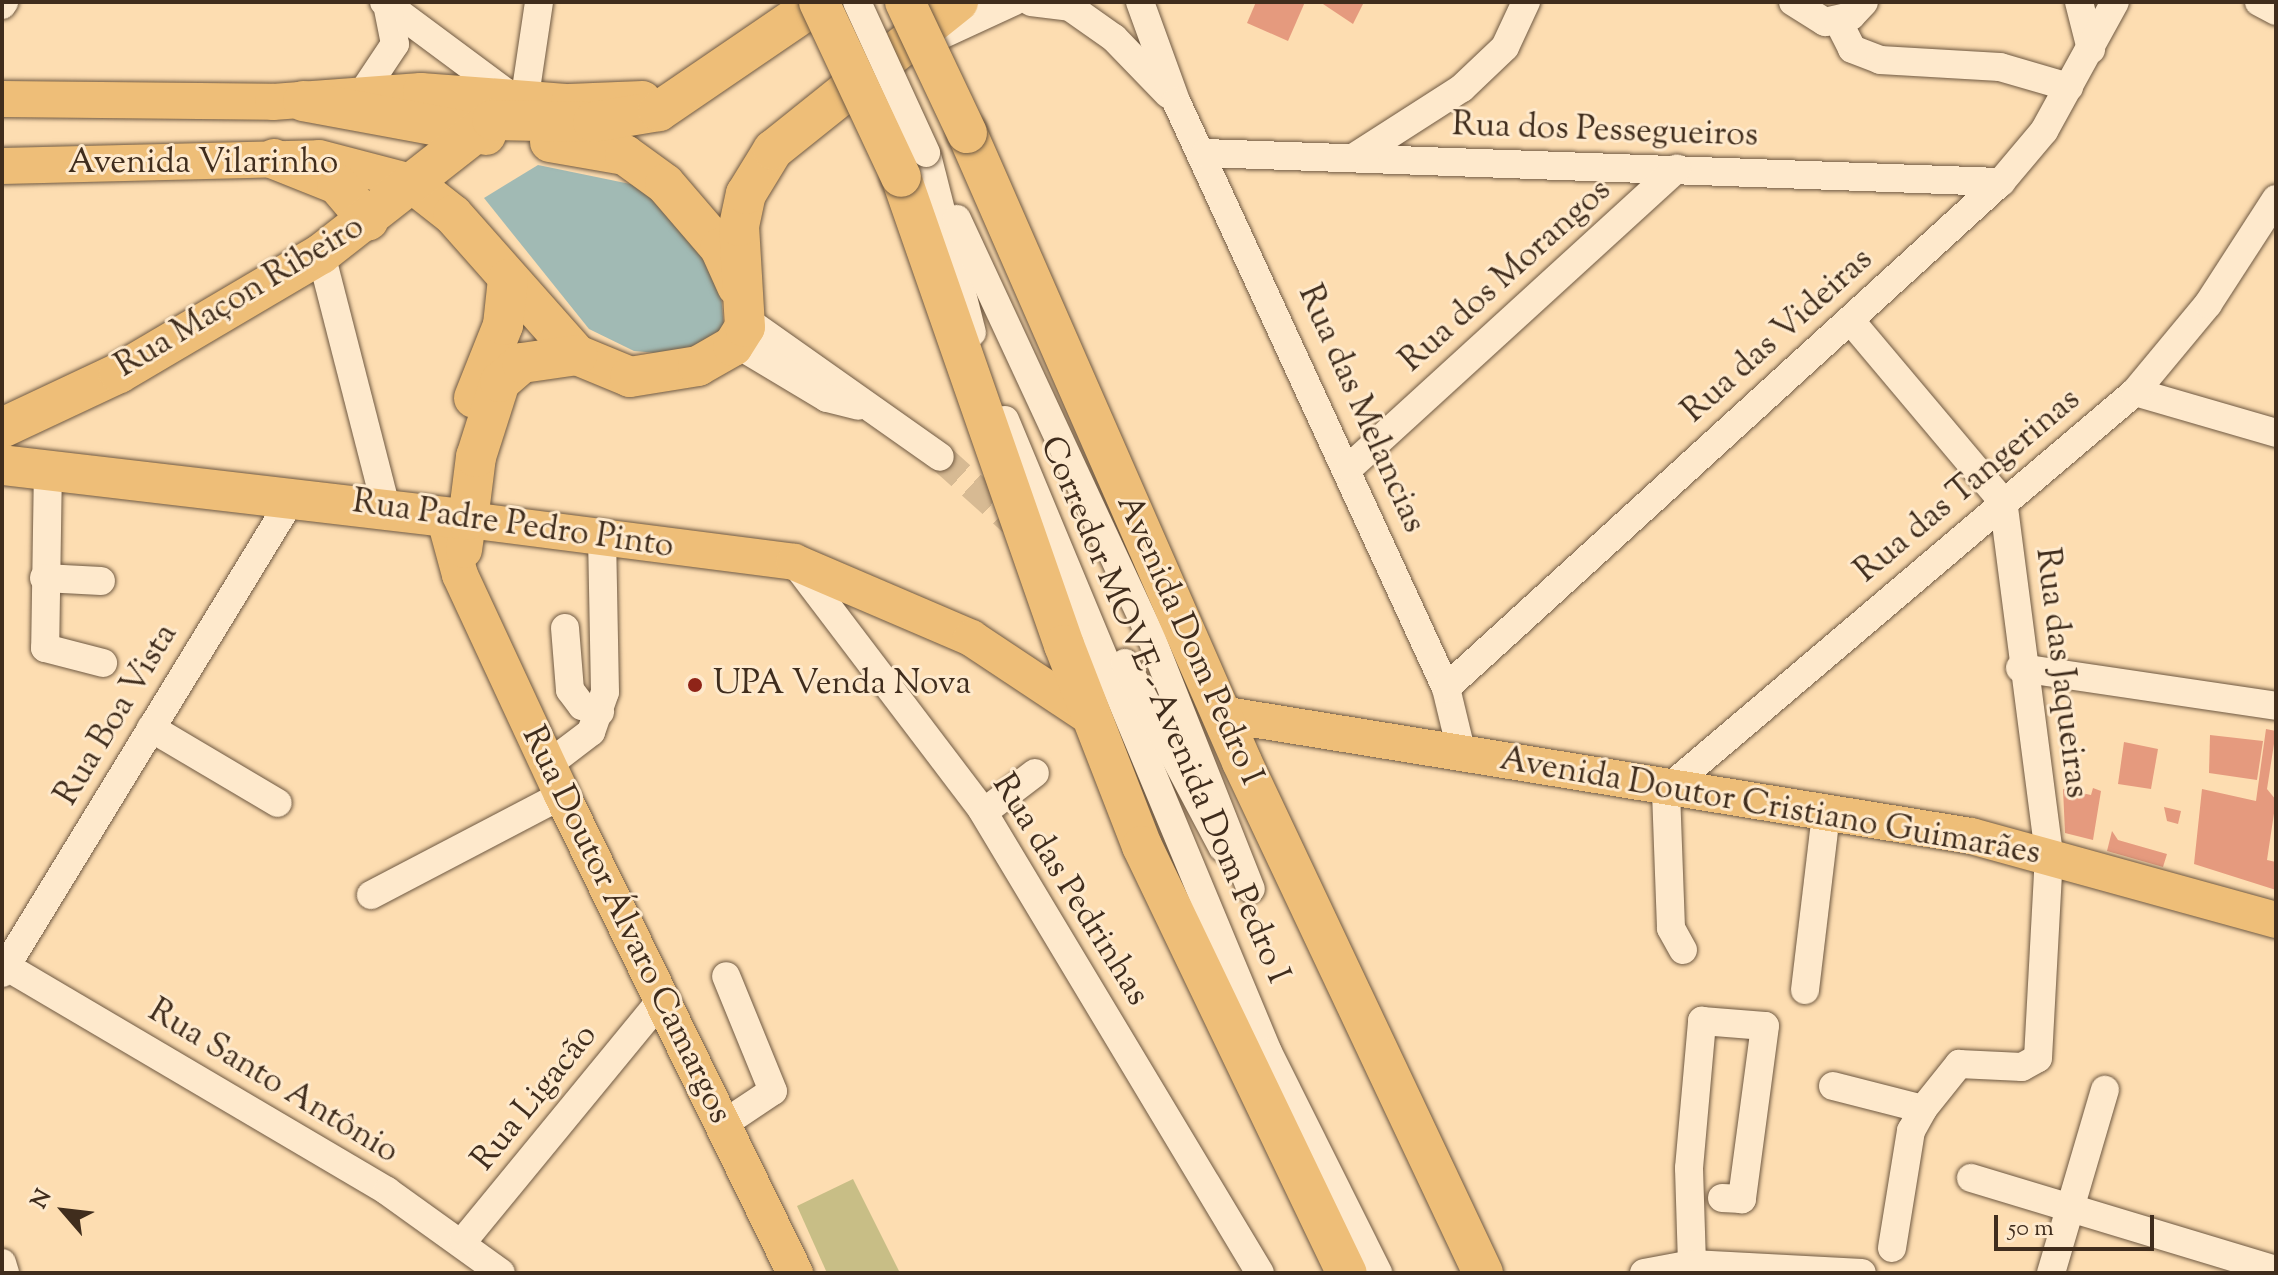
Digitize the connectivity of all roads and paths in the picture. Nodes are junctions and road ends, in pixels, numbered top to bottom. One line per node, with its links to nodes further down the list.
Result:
1 (539, 2): 22 (street)
2 (819, 2): 21 (highway, Avenida Vilarinho); 32 (highway, bridge)
3 (857, 2): 32 (street, Corredor MOVE - Avenida Dom Pedro I, bridge)
4 (905, 2): 68 (highway, Avenida Dom Pedro I, bridge)
5 (958, 2): 19 (highway)
6 (1013, 2): 19 (street)
7 (1031, 2): 26 (street, Rua das Melancias)
8 (1140, 2): 26 (street, Rua das Melancias)
9 (1526, 2): 29 (street)
10 (1793, 2): 17 (street)
11 (1864, 2): 17 (street)
12 (2079, 2): 18 (street)
13 (2115, 2): 18 (street, Rua das Videiras)
14 (2259, 2): 16 (street)
15 (386, 3): 22 (street); 23 (street)
16 (2276, 11)
17 (1838, 21): 20 (street)
18 (2091, 49): 20 (street, Rua das Videiras)
19 (885, 61): 41 (highway)
20 (2069, 87): 35 (street, Rua das Videiras)
21 (688, 92): 22 (main road, Avenida Vilarinho); 27 (highway, Rua Maçon Ribeiro)
22 (515, 94): 23 (main road, Avenida Vilarinho)
23 (361, 95): 25 (main road, Avenida Vilarinho)
24 (2, 99): 25 (main road, Avenida Vilarinho)
25 (303, 101): 27 (highway)
26 (1176, 101): 28 (street, Rua das Melancias)
27 (469, 133): 34 (highway, Rua Maçon Ribeiro); 41 (highway)
28 (1205, 153): 29 (street, Rua dos Pessegueiros); 48 (street, Rua das Melancias)
29 (1354, 157): 33 (street, Rua dos Pessegueiros)
30 (274, 159): 31 (main road, Avenida Vilarinho); 34 (main road, Avenida Vilarinho); 37 (highway)
31 (2, 166)
32 (914, 167): 58 (highway); 74 (street, Corredor MOVE - Avenida Dom Pedro I); 79 (street, Corredor MOVE - Avenida Dom Pedro I)
33 (1677, 169): 35 (street, Rua dos Pessegueiros); 48 (street, Rua dos Morangos)
34 (411, 182): 37 (highway, Rua Maçon Ribeiro); 39 (highway, Avenida Vilarinho)
35 (2001, 182): 40 (street, Rua das Videiras)
36 (2276, 199): 43 (street, Rua das Tangerinas)
37 (368, 220): 38 (highway, Rua Maçon Ribeiro)
38 (321, 254): 44 (highway, Rua Maçon Ribeiro); 51 (street)
39 (508, 279): 42 (highway, Avenida Vilarinho); 52 (highway, Rua Doutor Álvaro Camargos)
40 (1850, 320): 50 (street); 63 (street, Rua das Videiras)
41 (742, 324): 42 (highway, Avenida Vilarinho); 46 (street)
42 (577, 355): 52 (highway, Rua Doutor Álvaro Camargos)
43 (2135, 392): 45 (street); 50 (street, Rua das Tangerinas)
44 (8, 426): 47 (highway)
45 (2276, 433)
46 (940, 457)
47 (26, 465): 49 (highway, Rua Padre Pedro Pinto); 55 (street)
48 (1349, 468): 63 (street, Rua das Melancias)
49 (294, 495): 51 (highway, Rua Padre Pedro Pinto); 67 (street, Rua Boa Vista)
50 (2003, 502): 62 (street, Rua das Jaqueiras); 72 (street, Rua das Tangerinas)
51 (386, 508): 52 (highway, Rua Padre Pedro Pinto)
52 (456, 518): 53 (main road, Rua Padre Pedro Pinto); 71 (main road, Rua Doutor Álvaro Camargos)
53 (602, 539): 54 (main road, Rua Padre Pedro Pinto); 65 (street)
54 (794, 562): 59 (main road, Rua Padre Pedro Pinto); 75 (street, Rua das Pedrinhas)
55 (44, 578): 56 (street); 60 (street)
56 (101, 581)
57 (565, 628): 65 (street)
58 (1064, 645): 59 (main road, Rua Padre Pedro Pinto); 66 (highway)
59 (1004, 659): 66 (main road, Rua Padre Pedro Pinto)
60 (103, 663)
61 (1125, 663): 74 (street, Corredor MOVE - Avenida Dom Pedro I)
62 (2020, 668): 64 (street); 77 (street, Rua das Jaqueiras)
63 (1446, 688): 69 (street, Rua das Melancias)
64 (2276, 706)
65 (600, 712): 71 (street)
66 (1090, 717): 102 (highway)
67 (151, 728): 73 (street); 82 (street, Rua Boa Vista)
68 (1238, 728): 69 (main road, Avenida Doutor Cristiano Guimarães); 104 (highway, Avenida Dom Pedro I)
69 (1462, 754): 72 (main road, Avenida Doutor Cristiano Guimarães)
70 (1035, 773): 75 (street)
71 (555, 779): 78 (street); 85 (main road, Rua Doutor Álvaro Camargos)
72 (1666, 790): 76 (main road, Avenida Doutor Cristiano Guimarães); 81 (street)
73 (278, 803)
74 (1197, 811): 79 (street)
75 (984, 812): 101 (street, Rua das Pedrinhas)
76 (1826, 815): 77 (main road, Avenida Doutor Cristiano Guimarães); 84 (street)
77 (2049, 854): 80 (main road, Avenida Doutor Cristiano Guimarães); 88 (street, Rua das Jaqueiras)
78 (371, 895)
79 (1206, 909): 103 (street, Corredor MOVE - Avenida Dom Pedro I)
80 (2276, 920)
81 (1683, 950)
82 (3, 968): 93 (street, Rua Santo Antônio)
83 (726, 976): 89 (street)
84 (1805, 990)
85 (661, 1000): 89 (main road, Rua Doutor Álvaro Camargos); 93 (street, Rua Ligacão)
86 (1833, 1086): 88 (street)
87 (2105, 1090): 92 (street)
88 (1923, 1109): 94 (street)
89 (722, 1125): 100 (main road, Rua Doutor Álvaro Camargos)
90 (1971, 1178): 92 (street)
91 (1722, 1198): 96 (street)
92 (2069, 1208): 97 (street); 107 (street)
93 (464, 1240): 99 (street, Rua Santo Antônio)
94 (1892, 1248)
95 (2, 1263): 98 (street)
96 (1692, 1264): 105 (street); 106 (street)
97 (2276, 1270)
98 (5, 1273)
99 (501, 1273)
100 (795, 1273)
101 (1260, 1273)
102 (1347, 1273)
103 (1378, 1273)
104 (1483, 1273)
105 (1644, 1273)
106 (1862, 1273)
107 (2051, 1273)

